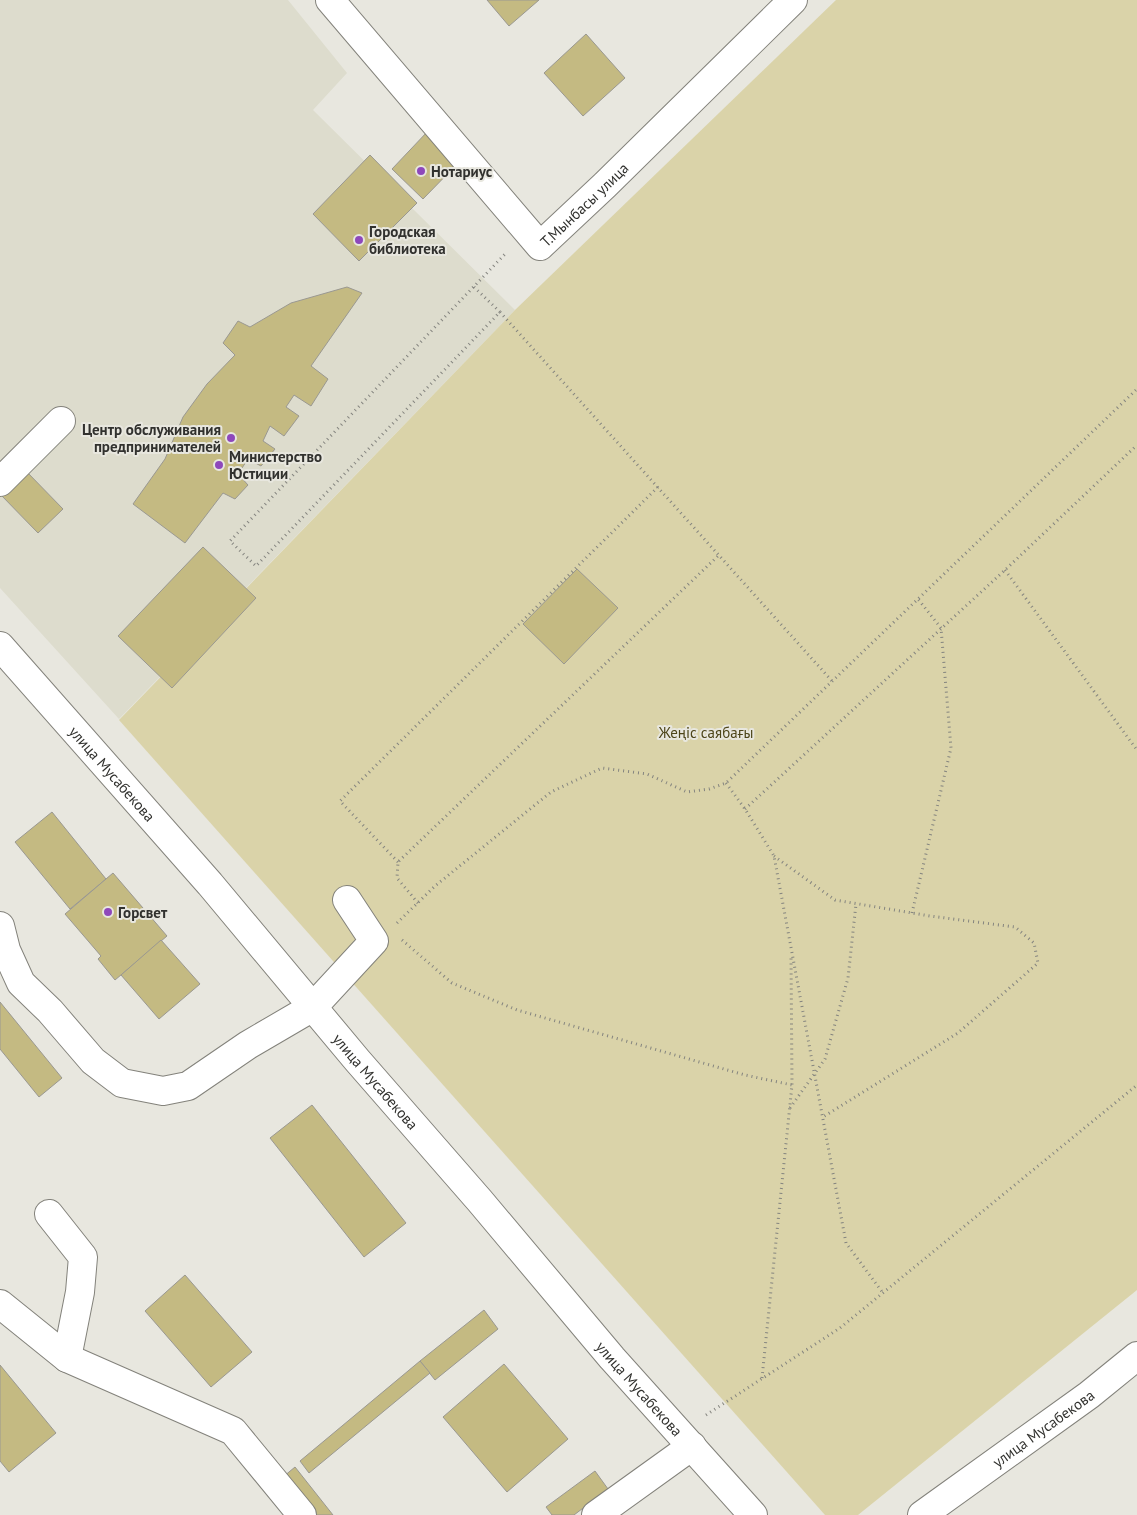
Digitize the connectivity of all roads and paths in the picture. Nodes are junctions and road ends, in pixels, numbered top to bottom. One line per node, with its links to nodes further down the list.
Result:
1 (330, 0): 3 (street, Т.Мынбасы улица)
2 (793, 0): 3 (street, Т.Мынбасы улица)
3 (527, 231): 4 (path)
4 (474, 287): 5 (path); 5 (path)
5 (500, 312): 10 (path)
6 (1137, 390): 13 (path)
7 (61, 421): 9 (street)
8 (1137, 445): 12 (path)
9 (0, 482)
10 (658, 487): 11 (path); 21 (path)
11 (719, 556): 16 (path); 21 (path)
12 (1005, 570): 14 (path); 17 (path)
13 (918, 599): 14 (path); 16 (path)
14 (941, 628): 19 (path); 25 (path)
15 (0, 646): 29 (street, улица Мусабекова)
16 (832, 681): 18 (path)
17 (1137, 750)
18 (726, 783): 19 (path); 23 (path)
19 (745, 809): 20 (path)
20 (774, 856): 24 (path); 28 (path)
21 (398, 862): 23 (path)
22 (347, 900): 27 (street)
23 (418, 902): 27 (path)
24 (856, 904): 25 (path); 30 (path)
25 (912, 913): 34 (path)
26 (0, 926): 29 (street)
27 (382, 936): 29 (street); 31 (path)
28 (791, 946): 30 (path); 31 (path)
29 (313, 1007): 42 (street, улица Мусабекова)
30 (815, 1074): 33 (path); 34 (path)
31 (792, 1085): 33 (path)
32 (1137, 1085): 36 (path)
33 (790, 1109): 40 (path)
34 (823, 1117): 36 (path)
35 (50, 1214): 39 (street)
36 (883, 1293): 40 (path)
37 (0, 1304): 39 (street)
38 (1137, 1356): 46 (street, улица Мусабекова)
39 (67, 1358): 43 (street)
40 (762, 1378): 41 (path)
41 (706, 1415)
42 (692, 1446): 44 (street); 45 (street, улица Мусабекова)
43 (302, 1515)
44 (596, 1515)
45 (753, 1515)
46 (922, 1515)

